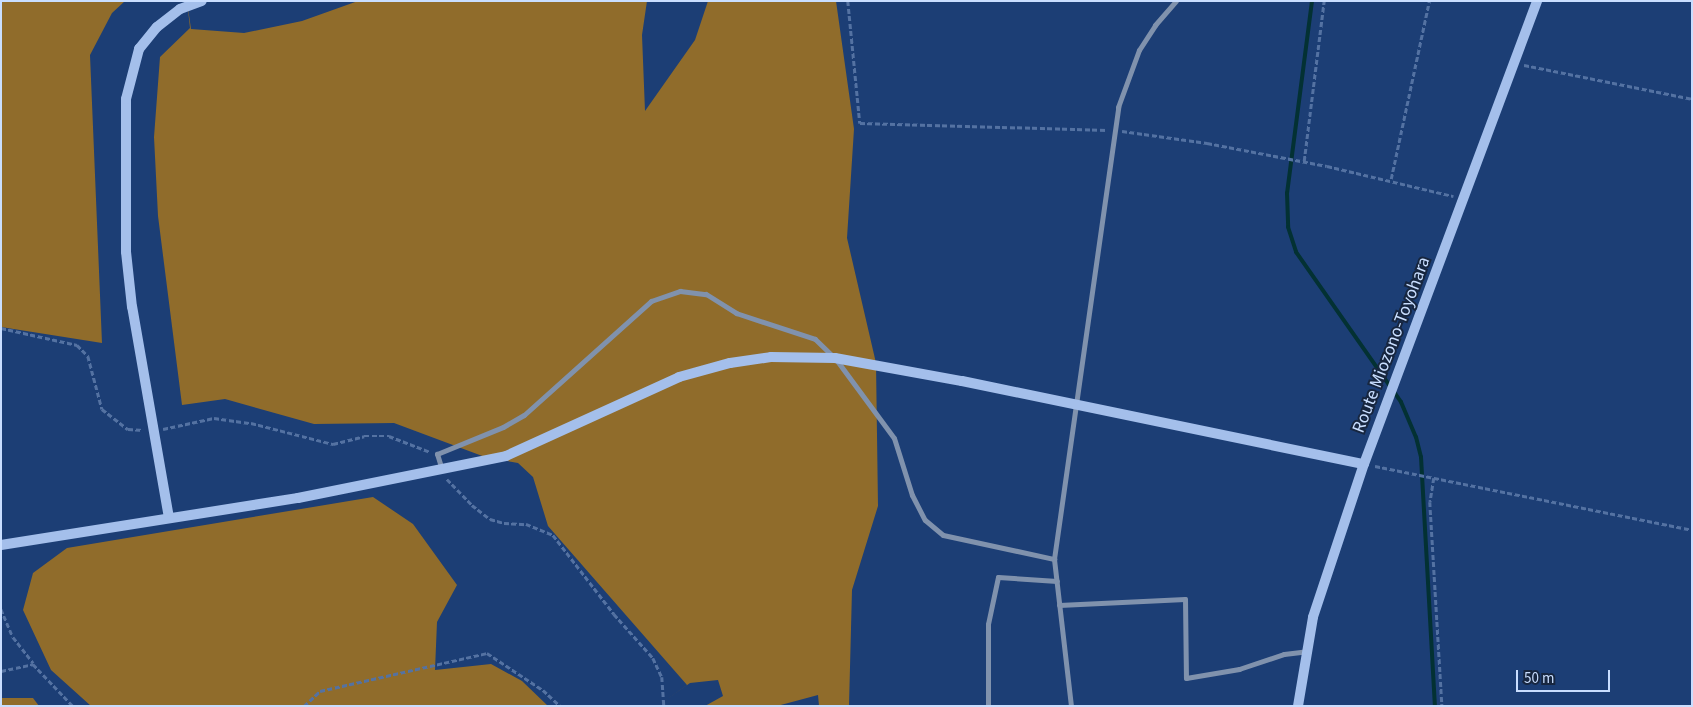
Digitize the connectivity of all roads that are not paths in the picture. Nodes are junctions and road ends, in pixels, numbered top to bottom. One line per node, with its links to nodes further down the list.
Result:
1 (202, 1): 8 (street)
2 (1176, 1): 5 (street)
3 (1537, 1): 6 (street, Route Miozono-Toyohara)
4 (835, 358): 5 (street); 7 (street); 7 (street); 10 (street)
5 (1076, 403): 6 (street); 10 (street)
6 (1364, 464): 13 (street, Route Miozono-Toyohara)
7 (442, 471): 8 (street)
8 (169, 518): 9 (street)
9 (1, 545)
10 (1054, 560): 11 (street)
11 (1057, 581): 12 (street); 14 (street)
12 (1059, 605): 13 (street); 15 (street)
13 (1307, 650): 16 (street, Route Miozono-Toyohara)
14 (988, 706)
15 (1071, 706)
16 (1298, 706)

